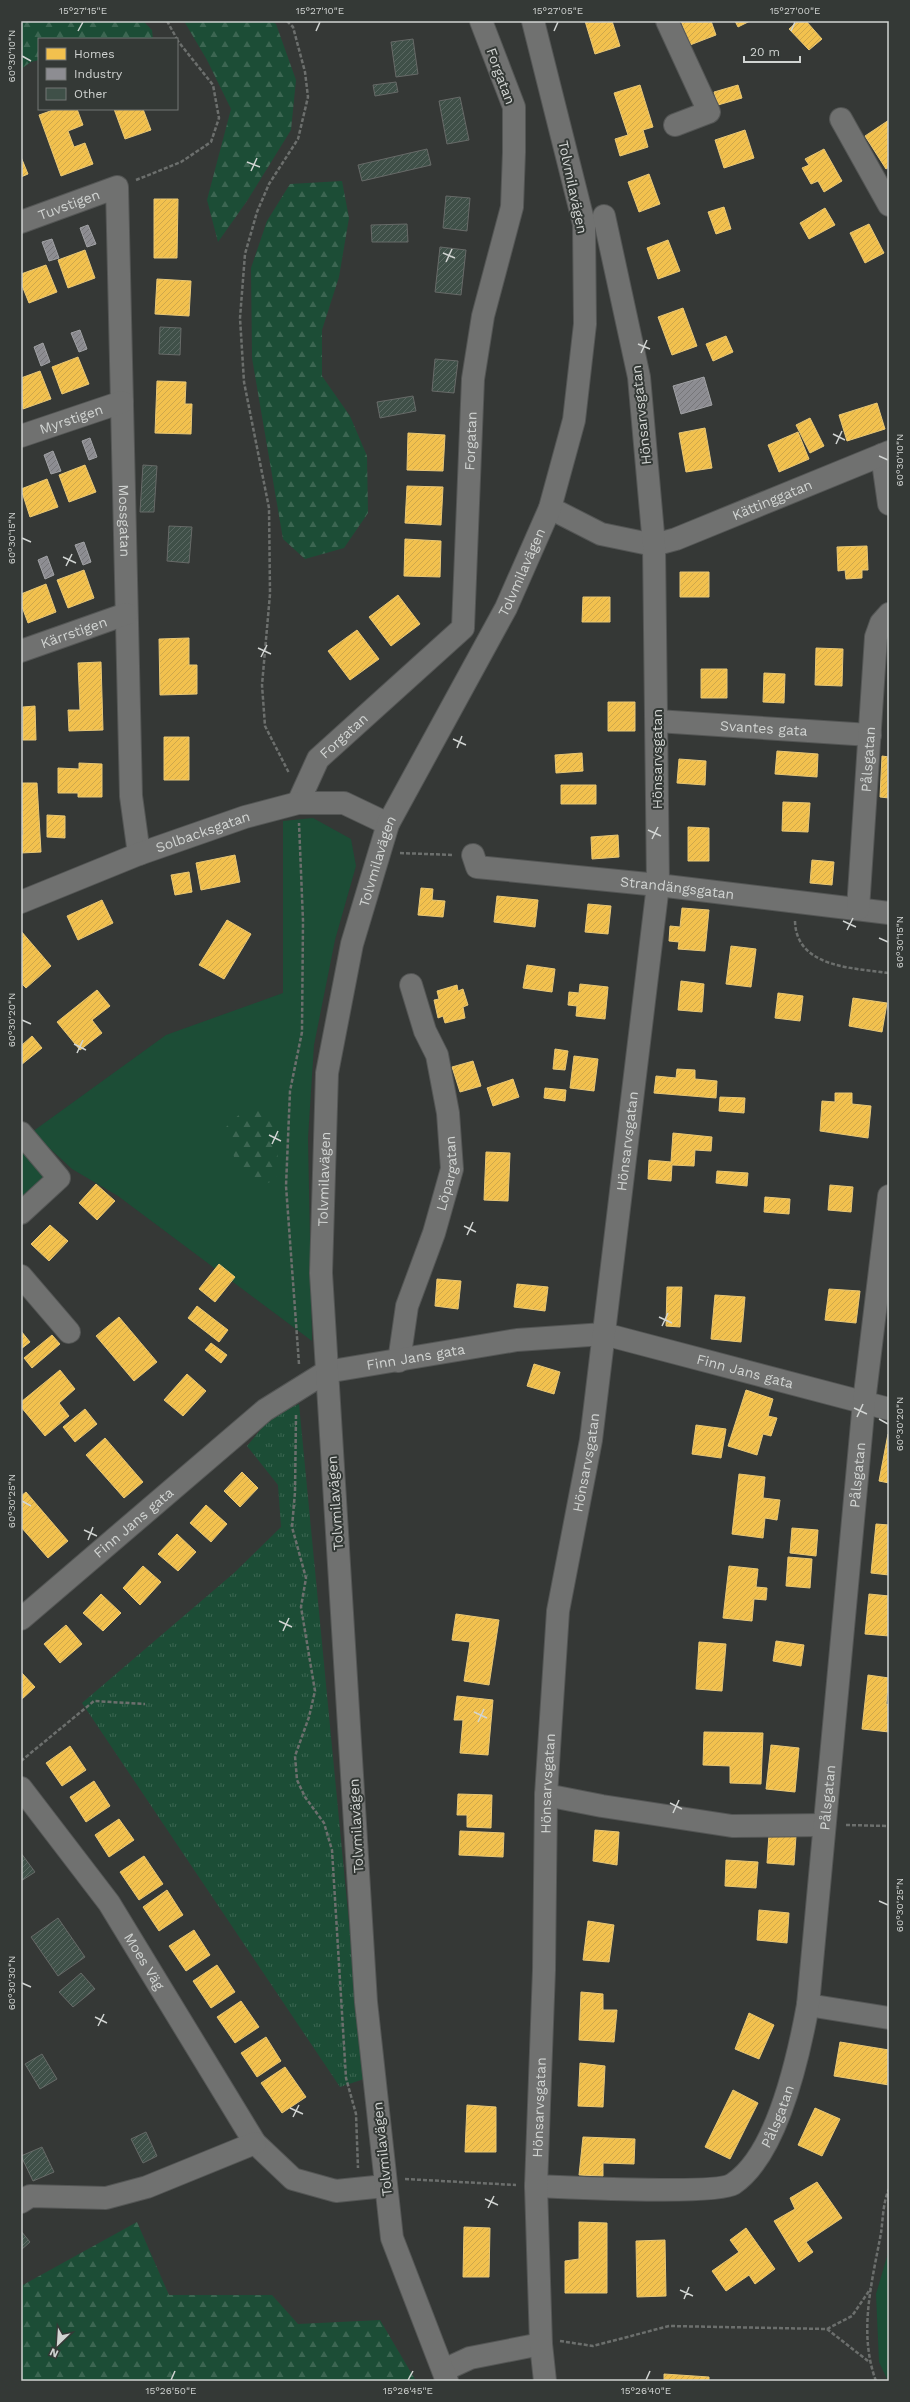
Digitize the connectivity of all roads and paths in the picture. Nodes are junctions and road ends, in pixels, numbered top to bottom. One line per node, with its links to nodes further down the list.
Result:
1 (167, 21): 6 (path)
2 (287, 21): 25 (path)
3 (481, 21): 25 (street, Forgatan)
4 (534, 21): 18 (street, Tolvmilavägen)
5 (667, 21): 9 (street)
6 (176, 38)
7 (178, 40): 10 (path)
8 (841, 119): 11 (street)
9 (675, 125)
10 (117, 187): 13 (street, Tuvstigen); 14 (street, Mossgatan)
11 (889, 206)
12 (604, 216): 19 (street, Hönsarvsgatan)
13 (21, 222)
14 (122, 402): 15 (street, Myrstigen); 20 (street, Mossgatan)
15 (21, 436)
16 (886, 454): 17 (street); 19 (street, Kättinggatan)
17 (889, 504)
18 (550, 508): 19 (street); 26 (street, Tolvmilavägen)
19 (654, 545): 23 (street, Hönsarvsgatan)
20 (126, 614): 22 (street, Kärrstigen); 28 (street, Mossgatan)
21 (889, 614): 24 (street, Pålsgatan)
22 (21, 651)
23 (657, 721): 24 (street, Svantes gata); 30 (street, Hönsarvsgatan)
24 (870, 735): 33 (street, Pålsgatan)
25 (298, 803): 26 (street, Solbacksgatan); 28 (street, Solbacksgatan); 45 (path)
26 (388, 824): 27 (street, Tolvmilavägen)
27 (382, 846): 29 (path); 44 (street, Tolvmilavägen)
28 (139, 854): 31 (street, Solbacksgatan)
29 (473, 855): 30 (street, Strandängsgatan)
30 (658, 885): 32 (street, Strandängsgatan); 42 (street, Hönsarvsgatan)
31 (21, 902)
32 (794, 902): 33 (street, Strandängsgatan); 35 (path)
33 (858, 909): 34 (street, Strandängsgatan)
34 (889, 913)
35 (889, 973)
36 (411, 985): 43 (street, Löpargatan)
37 (21, 1133): 39 (street)
38 (889, 1196): 46 (street, Pålsgatan)
39 (21, 1213)
40 (21, 1276): 41 (street)
41 (69, 1332)
42 (604, 1334): 43 (street, Finn Jans gata); 46 (street, Finn Jans gata); 52 (street, Hönsarvsgatan)
43 (399, 1361): 44 (street, Finn Jans gata)
44 (326, 1372): 45 (street, Finn Jans gata); 58 (street, Tolvmilavägen)
45 (296, 1391): 48 (street, Finn Jans gata); 60 (path)
46 (864, 1402): 47 (street, Finn Jans gata); 53 (street, Pålsgatan)
47 (889, 1409)
48 (21, 1619)
49 (145, 1704): 50 (path)
50 (21, 1761)
51 (21, 1788): 57 (street, Moes Väg)
52 (546, 1795): 53 (street); 59 (street, Hönsarvsgatan)
53 (823, 1824): 54 (path); 55 (street, Pålsgatan)
54 (889, 1826)
55 (808, 2004): 56 (street); 59 (street, Pålsgatan)
56 (889, 2018)
57 (256, 2143): 60 (street, Moes Väg); 62 (street)
58 (385, 2182): 59 (path); 60 (street, Moes Väg); 67 (street, Tolvmilavägen)
59 (536, 2186): 65 (street, Hönsarvsgatan)
60 (359, 2188)
61 (889, 2188): 63 (path)
62 (21, 2202)
63 (871, 2288): 64 (path); 66 (path)
64 (827, 2329): 65 (path); 66 (path)
65 (541, 2341): 67 (street); 68 (street, Hönsarvsgatan)
66 (869, 2362): 69 (path)
67 (446, 2375)
68 (545, 2381)
69 (876, 2381)

